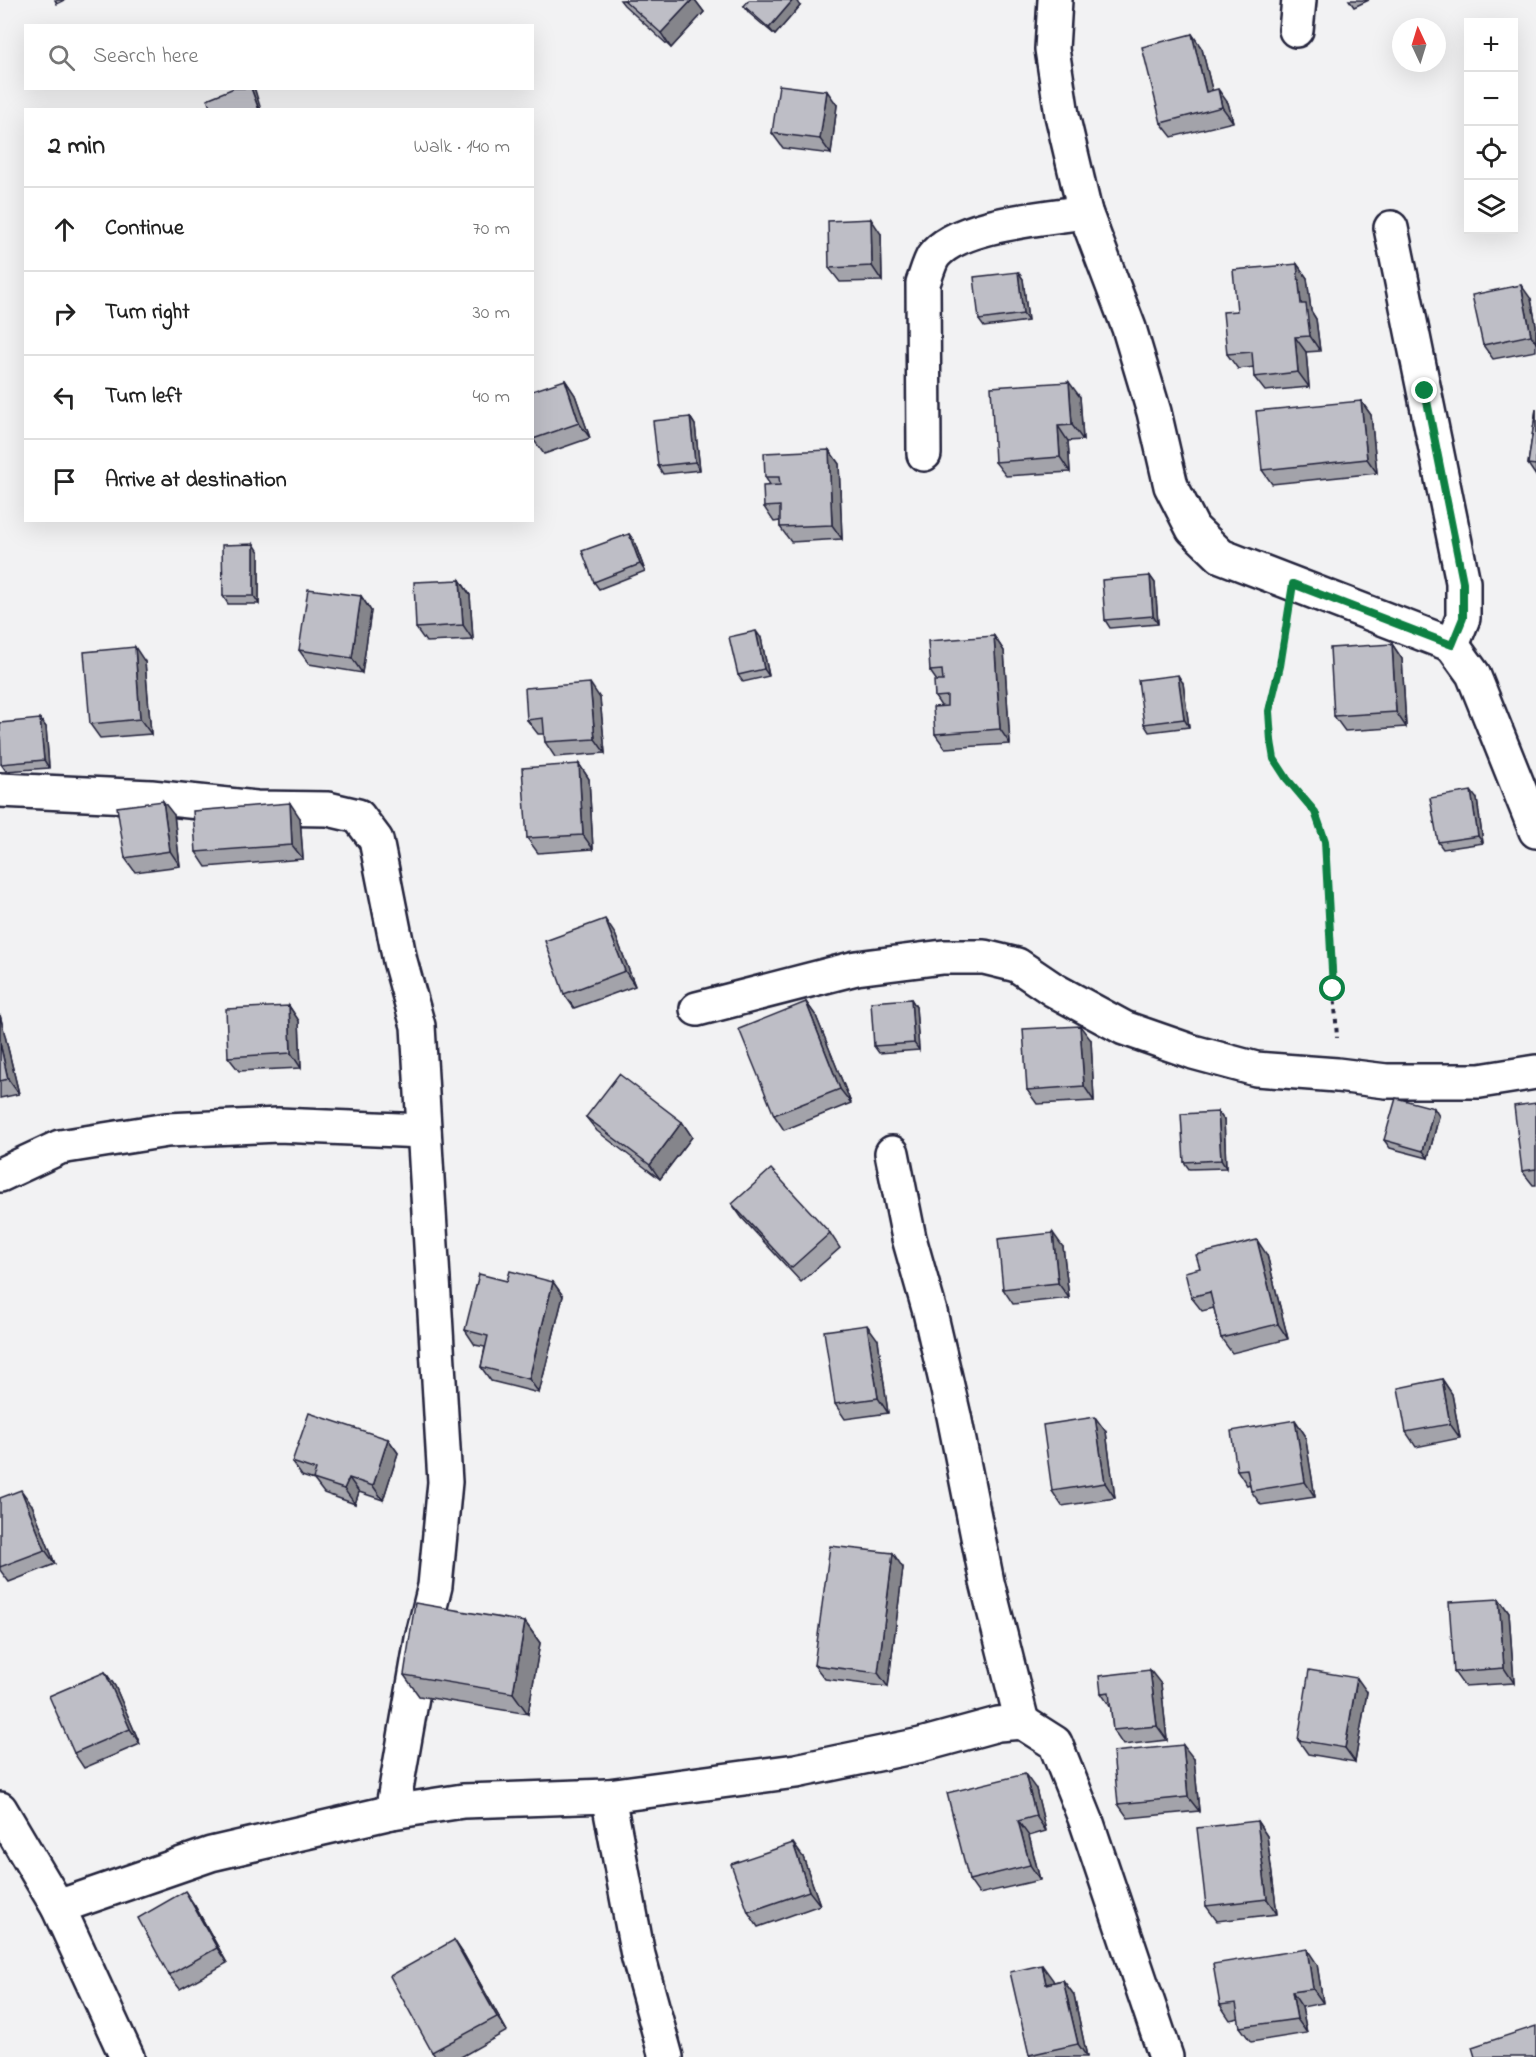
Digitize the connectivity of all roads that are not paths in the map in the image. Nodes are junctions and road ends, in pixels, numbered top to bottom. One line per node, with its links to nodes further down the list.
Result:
1 (1055, 0): 2 (street)
2 (1085, 212): 4 (street); 5 (street)
3 (1391, 228): 5 (street)
4 (924, 454)
5 (1452, 645): 7 (street)
6 (0, 790): 10 (street)
7 (1534, 817)
8 (697, 1009): 9 (street)
9 (1536, 1072)
10 (424, 1131): 12 (street); 16 (street)
11 (892, 1153): 13 (street)
12 (0, 1175)
13 (1022, 1722): 14 (street); 20 (street)
14 (608, 1796): 16 (street); 19 (street)
15 (0, 1809): 17 (street)
16 (392, 1812): 17 (street)
17 (58, 1906): 18 (street)
18 (127, 2057)
19 (666, 2057)
20 (1166, 2057)

